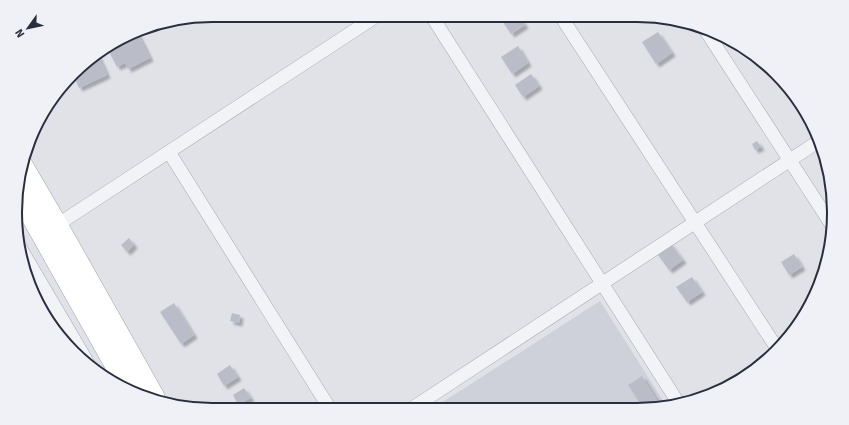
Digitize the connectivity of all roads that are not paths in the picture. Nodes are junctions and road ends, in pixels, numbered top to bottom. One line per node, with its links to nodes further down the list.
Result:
1 (367, 22): 6 (street)
2 (435, 22): 14 (street)
3 (565, 22): 11 (street)
4 (710, 38): 7 (street)
5 (814, 144): 7 (street)
6 (169, 152): 12 (street); 20 (street)
7 (790, 161): 10 (street); 11 (street)
8 (26, 175): 12 (main road)
9 (22, 197): 12 (main road)
10 (827, 218)
11 (695, 223): 14 (street); 15 (street)
12 (49, 229): 17 (main road); 18 (main road)
13 (28, 261): 16 (street)
14 (603, 283): 19 (street); 21 (street)
15 (774, 344)
16 (79, 348)
17 (125, 382)
18 (152, 393)
19 (676, 399)
20 (326, 403)
21 (420, 403)

